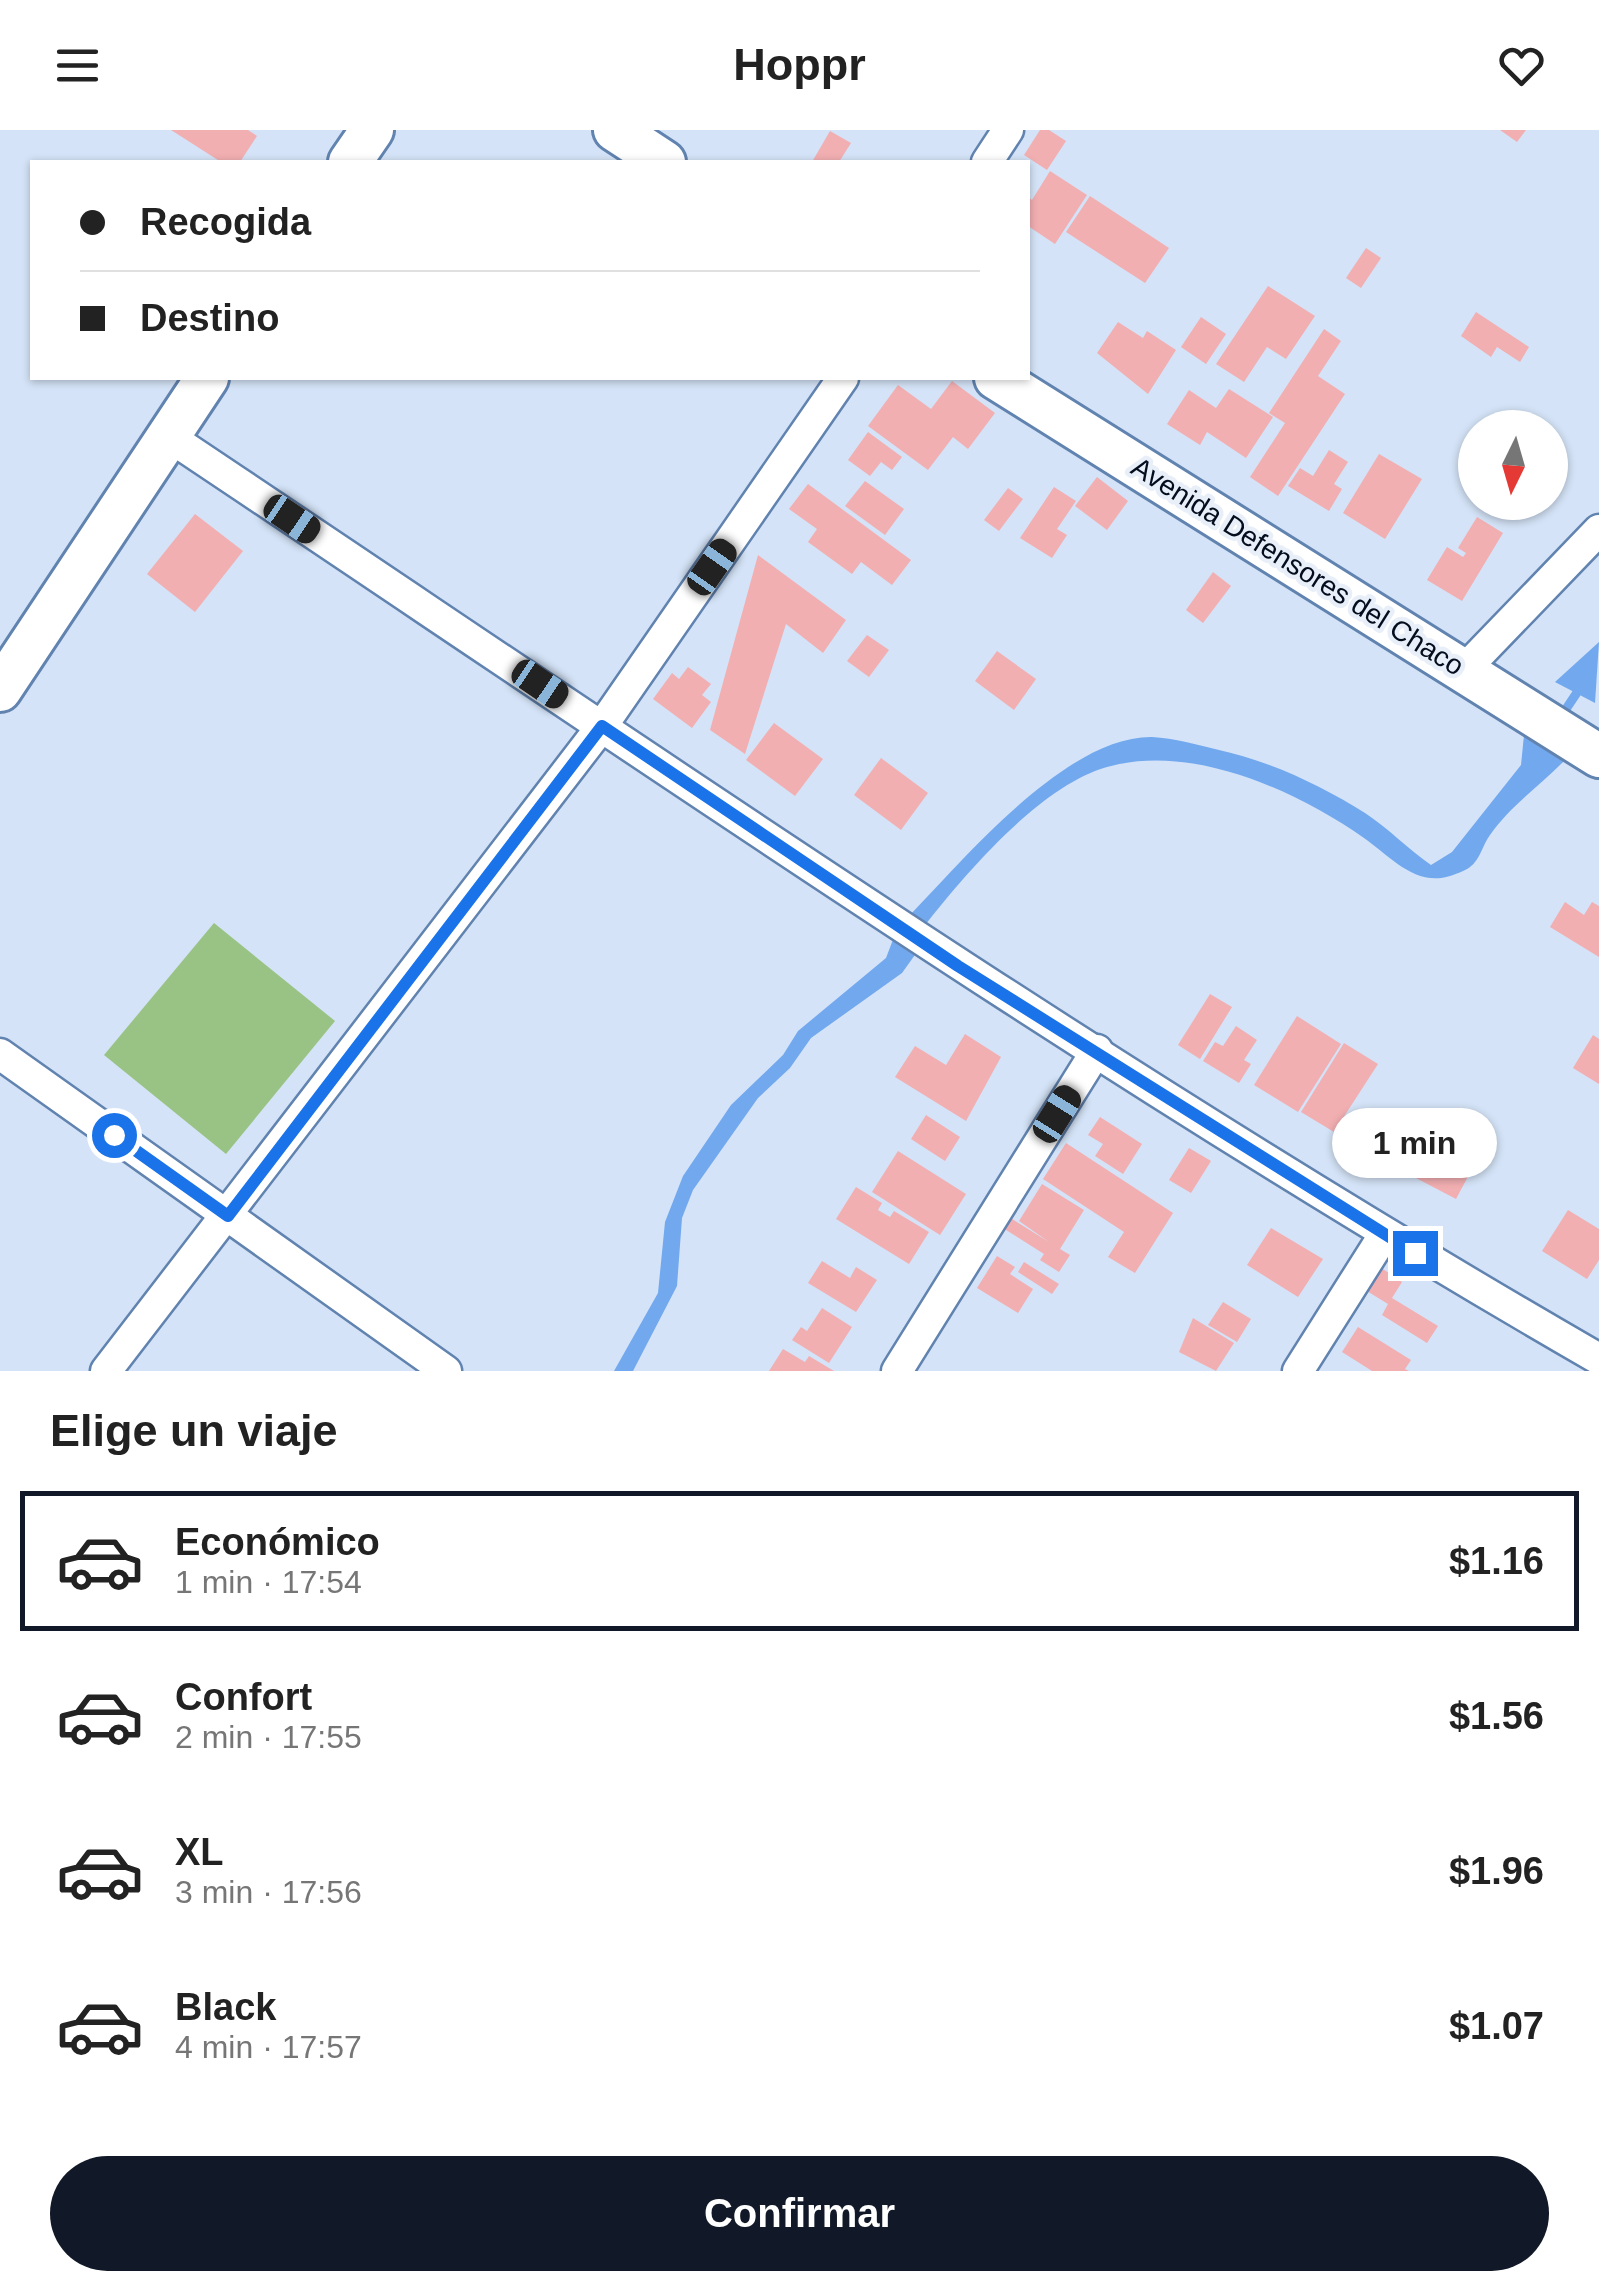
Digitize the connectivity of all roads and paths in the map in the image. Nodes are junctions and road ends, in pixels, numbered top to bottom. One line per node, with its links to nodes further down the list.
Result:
1 (372, 130): 4 (main road)
2 (615, 130): 5 (main road)
3 (1008, 130): 6 (street)
4 (351, 160)
5 (661, 160)
6 (988, 160)
7 (207, 380): 10 (main road)
8 (843, 380): 14 (street)
9 (999, 380): 12 (main road, Avenida Defensores del Chaco)
10 (168, 436): 13 (main road); 14 (street)
11 (1599, 530): 12 (street)
12 (1464, 670): 15 (main road, Avenida Defensores del Chaco)
13 (0, 690)
14 (602, 726): 16 (street); 18 (street)
15 (1599, 756)
16 (1097, 1050): 19 (street); 23 (street)
17 (0, 1054): 18 (street)
18 (228, 1216): 21 (street); 22 (street)
19 (1384, 1236): 20 (street); 24 (street)
20 (1599, 1359)
21 (106, 1371)
22 (446, 1371)
23 (897, 1371)
24 (1298, 1371)

